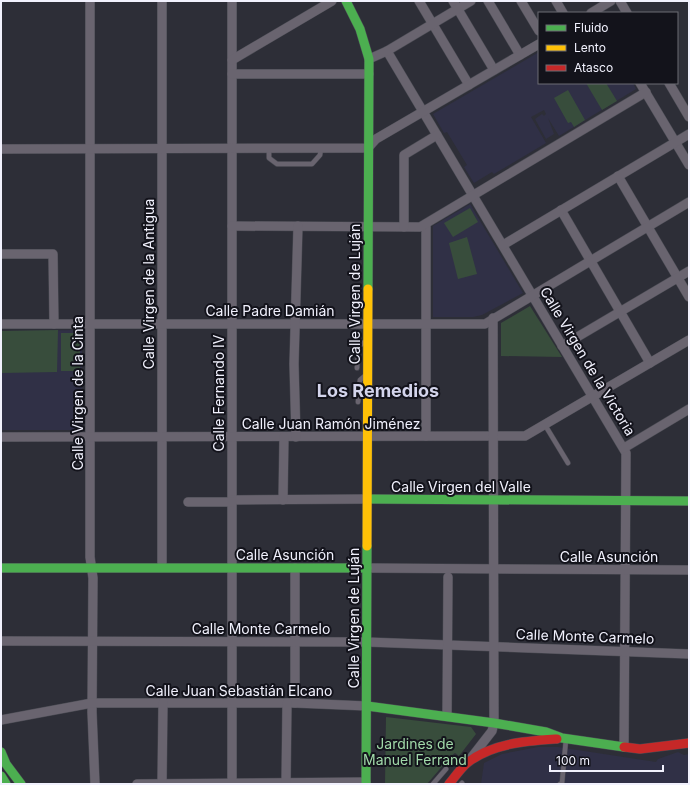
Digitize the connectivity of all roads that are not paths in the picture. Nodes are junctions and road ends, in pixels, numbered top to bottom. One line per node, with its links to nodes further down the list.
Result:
1 (90, 1): 37 (street, Calle Virgen de la Cinta)
2 (162, 1): 38 (street, Calle Virgen de la Antigua)
3 (232, 1): 24 (street, Calle Fernando IV)
4 (332, 1): 24 (street)
5 (346, 1): 23 (main road, Calle Virgen de Luján)
6 (419, 1): 18 (street)
7 (471, 1): 14 (street)
8 (488, 1): 22 (street)
9 (521, 1): 19 (street)
10 (556, 1): 15 (street)
11 (592, 1): 16 (street)
12 (611, 1): 16 (street)
13 (620, 1): 17 (street)
14 (455, 5): 18 (street); 25 (street)
15 (562, 12)
16 (595, 12)
17 (626, 12)
18 (433, 24): 21 (street); 30 (street)
19 (538, 29)
20 (538, 45): 22 (street)
21 (387, 51): 23 (street); 32 (street, Calle Virgen de la Victoria)
22 (520, 55): 25 (street)
23 (369, 59): 27 (main road, Calle Virgen de Luján)
24 (232, 60): 26 (street, Calle Fernando IV)
25 (494, 70): 30 (street)
26 (232, 74): 27 (street); 39 (street, Calle Fernando IV)
27 (369, 74): 42 (main road, Calle Virgen de Luján)
28 (641, 84): 31 (street)
29 (670, 84): 33 (street)
30 (469, 85): 32 (street)
31 (646, 92): 36 (street); 46 (street)
32 (424, 112): 35 (street, Calle Virgen de la Victoria); 42 (street)
33 (689, 117)
34 (689, 134): 36 (street)
35 (437, 135): 46 (street, Calle Virgen de la Victoria); 53 (street)
36 (675, 142): 44 (street); 45 (street)
37 (91, 148): 38 (street); 43 (street); 66 (street, Calle Virgen de la Cinta)
38 (162, 148): 39 (street); 67 (street, Calle Virgen de la Antigua)
39 (232, 148): 40 (street); 50 (street, Calle Fernando IV)
40 (269, 148): 41 (street); 41 (lane)
41 (321, 148): 42 (street)
42 (368, 148): 52 (main road, Calle Virgen de Luján)
43 (1, 149)
44 (689, 165)
45 (618, 176): 48 (street); 54 (street)
46 (473, 195): 49 (street); 55 (street, Calle Virgen de la Victoria)
47 (689, 202): 54 (street, Calle Padre Damián)
48 (560, 210): 55 (street); 57 (street)
49 (426, 224): 53 (street); 71 (street)
50 (232, 226): 51 (street); 68 (street, Calle Fernando IV)
51 (298, 226): 52 (street); 69 (street)
52 (368, 227): 53 (street); 70 (main road, Calle Virgen de Luján)
53 (404, 227)
54 (648, 227): 57 (street, Calle Padre Damián); 59 (street)
55 (503, 245): 60 (street, Calle Virgen de la Victoria)
56 (1, 254): 65 (street)
57 (590, 261): 60 (street, Calle Padre Damián); 62 (street)
58 (689, 271): 59 (street)
59 (678, 278): 61 (street); 62 (street)
60 (532, 296): 63 (street, Calle Padre Damián); 74 (street, Calle Virgen de la Victoria)
61 (689, 296)
62 (620, 312): 74 (street); 75 (street)
63 (492, 318): 71 (street, Calle Padre Damián); 90 (street)
64 (1, 324): 65 (street, Calle Padre Damián)
65 (54, 324): 66 (street, Calle Padre Damián)
66 (92, 324): 67 (street, Calle Padre Damián); 85 (street, Calle Virgen de la Cinta)
67 (162, 324): 68 (street, Calle Padre Damián); 86 (street, Calle Virgen de la Antigua)
68 (232, 324): 69 (street, Calle Padre Damián); 87 (street, Calle Fernando IV)
69 (296, 324): 70 (street, Calle Padre Damián); 89 (street)
70 (368, 324): 71 (street, Calle Padre Damián); 72 (main road, Calle Virgen de Luján)
71 (426, 324): 83 (street)
72 (368, 339): 76 (lane); 77 (main road, Calle Virgen de Luján)
73 (689, 340): 75 (street, Calle Juan Ramón Jiménez)
74 (562, 346): 78 (street, Calle Virgen de la Victoria)
75 (650, 362): 78 (street, Calle Juan Ramón Jiménez)
76 (357, 368)
77 (368, 373): 79 (lane); 82 (main road, Calle Virgen de Luján)
78 (593, 396): 81 (street, Calle Juan Ramón Jiménez); 91 (street, Calle Virgen de la Victoria)
79 (358, 402)
80 (689, 409): 91 (street)
81 (545, 424): 90 (street, Calle Juan Ramón Jiménez); 92 (lane)
82 (368, 436): 83 (street, Calle Juan Ramón Jiménez); 89 (street, Calle Juan Ramón Jiménez); 93 (main road, Calle Virgen de Luján)
83 (426, 436): 90 (street, Calle Juan Ramón Jiménez)
84 (1, 437): 85 (street, Calle Juan Ramón Jiménez)
85 (92, 437): 86 (street, Calle Juan Ramón Jiménez); 103 (street, Calle Virgen de la Cinta)
86 (162, 437): 87 (street, Calle Juan Ramón Jiménez); 100 (street, Calle Virgen de la Antigua)
87 (232, 437): 88 (street, Calle Juan Ramón Jiménez); 96 (street, Calle Fernando IV)
88 (284, 437): 89 (street, Calle Juan Ramón Jiménez); 94 (street)
89 (296, 437)
90 (494, 437): 97 (street)
91 (624, 448): 95 (street, Calle Virgen de la Victoria)
92 (568, 462)
93 (368, 499): 94 (street, Calle Virgen del Valle); 97 (main road, Calle Virgen del Valle); 105 (main road, Calle Virgen de Luján)
94 (282, 500): 96 (street, Calle Virgen del Valle)
95 (626, 500): 97 (main road, Calle Virgen del Valle); 98 (main road, Calle Virgen del Valle); 107 (street, Calle Virgen de la Victoria)
96 (232, 501): 99 (street, Calle Virgen del Valle); 101 (street, Calle Fernando IV)
97 (494, 501): 106 (street)
98 (689, 501)
99 (188, 502)
100 (162, 567): 101 (main road, Calle Asunción); 103 (main road, Calle Asunción)
101 (232, 567): 104 (main road, Calle Asunción); 112 (street, Calle Fernando IV)
102 (1, 568): 103 (main road, Calle Asunción)
103 (92, 568): 111 (street, Calle Virgen de la Cinta)
104 (295, 568): 105 (main road, Calle Asunción); 113 (street)
105 (367, 568): 106 (street, Calle Asunción); 114 (main road, Calle Virgen de Luján)
106 (494, 570): 107 (street, Calle Asunción); 116 (street)
107 (626, 570): 108 (street, Calle Asunción); 117 (street, Calle Virgen de la Victoria)
108 (689, 570)
109 (448, 577): 115 (street)
110 (1, 641): 111 (street, Calle Monte Carmelo)
111 (93, 642): 112 (street, Calle Monte Carmelo); 122 (street, Calle Virgen de la Cinta)
112 (232, 642): 113 (street, Calle Monte Carmelo); 120 (street, Calle Fernando IV)
113 (295, 642): 114 (street, Calle Monte Carmelo); 121 (street)
114 (367, 642): 115 (street, Calle Monte Carmelo); 123 (main road, Calle Virgen de Luján)
115 (448, 645): 116 (street, Calle Monte Carmelo); 124 (street)
116 (494, 647): 117 (street, Calle Monte Carmelo); 126 (street)
117 (625, 652): 118 (street, Calle Monte Carmelo); 129 (street, Calle Virgen de la Victoria)
118 (689, 654)
119 (163, 703): 120 (street, Calle Juan Sebastián Elcano); 122 (street, Calle Juan Sebastián Elcano); 139 (street)
120 (232, 703): 121 (street, Calle Juan Sebastián Elcano); 140 (street, Calle Fernando IV)
121 (291, 703): 123 (street, Calle Juan Sebastián Elcano); 141 (street)
122 (92, 704): 125 (street, Calle Juan Sebastián Elcano); 137 (street, Calle Virgen de la Cinta)
123 (366, 706): 124 (main road, Calle Juan Sebastián Elcano); 134 (main road, Calle Virgen de Luján)
124 (447, 716): 126 (main road, Calle Juan Sebastián Elcano)
125 (1, 720)
126 (494, 723): 127 (main road, Calle Juan Sebastián Elcano); 131 (street)
127 (564, 739): 129 (main road, Calle Juan Sebastián Elcano); 131 (main road); 144 (lane)
128 (689, 743): 129 (main road, Calle Juan Sebastián Elcano)
129 (624, 747)
130 (1, 752): 136 (main road)
131 (468, 762): 143 (main road)
132 (446, 769): 142 (lane)
133 (1, 776): 135 (main road)
134 (366, 783): 141 (street)
135 (6, 784)
136 (21, 784)
137 (95, 784)
138 (137, 784): 139 (street)
139 (158, 784): 140 (street)
140 (232, 784): 141 (street)
141 (286, 784)
142 (433, 784)
143 (449, 784)
144 (560, 784)

